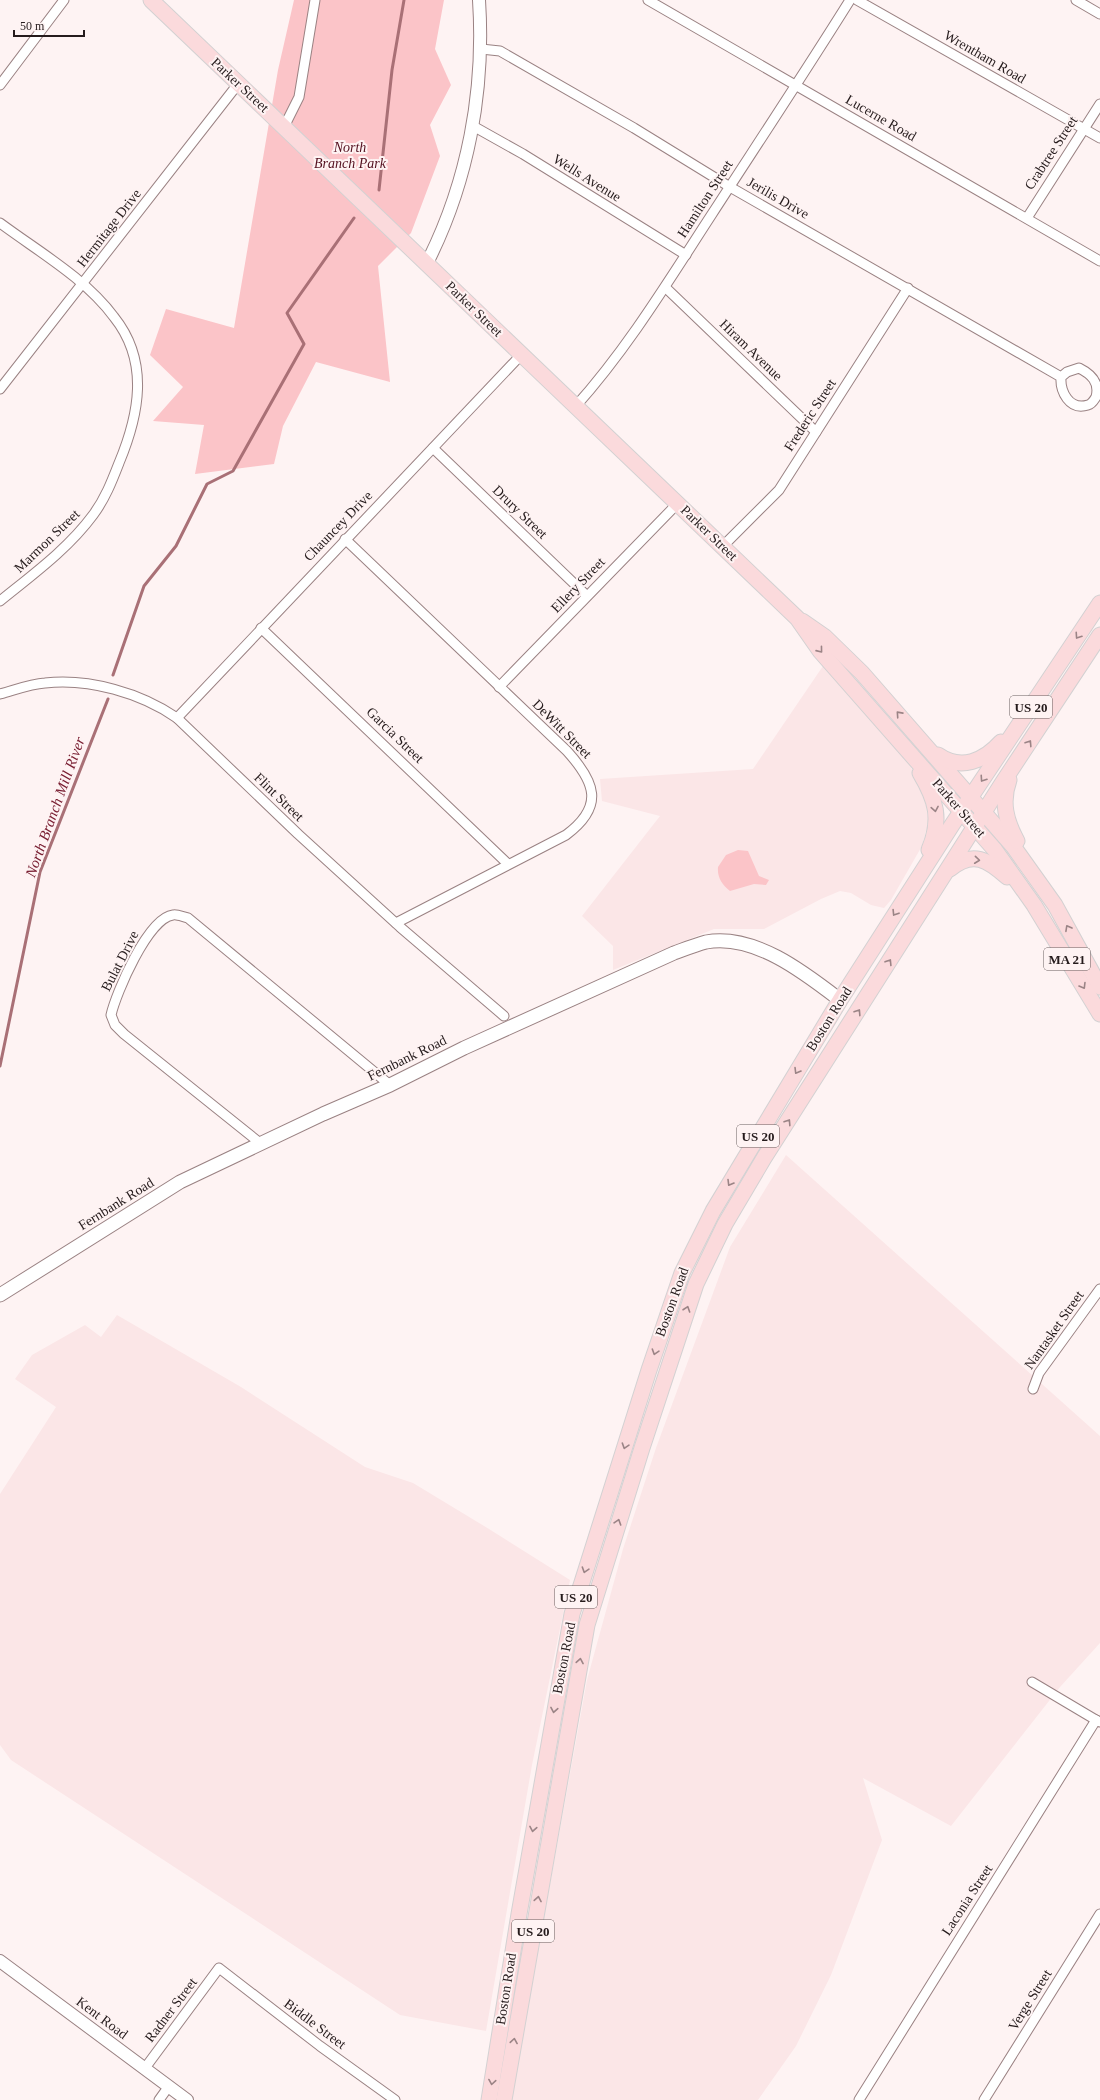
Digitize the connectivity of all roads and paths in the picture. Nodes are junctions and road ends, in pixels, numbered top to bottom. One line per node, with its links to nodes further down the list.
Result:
1 (64, 0): 12 (street)
2 (315, 0): 16 (street)
3 (479, 0): 10 (street)
4 (648, 0): 13 (street, Lucerne Road)
5 (850, 0): 13 (street, Hamilton Street)
6 (857, 0): 17 (street, Wrentham Road)
7 (1076, 0): 9 (street)
8 (157, 2): 11 (main road, Parker Street)
9 (1100, 14)
10 (481, 50): 15 (street); 19 (street, Jerilis Drive)
11 (238, 84): 16 (main road, Parker Street); 25 (street, Hermitage Drive)
12 (0, 85)
13 (797, 86): 19 (street, Hamilton Street); 20 (street, Lucerne Road)
14 (1100, 104): 17 (street, Crabtree Street)
15 (473, 126): 22 (street, Wells Avenue); 24 (street)
16 (284, 127): 24 (main road, Parker Street)
17 (1084, 128): 18 (street, Wrentham Road); 20 (street, Crabtree Street)
18 (1100, 138)
19 (730, 187): 22 (street, Hamilton Street); 27 (street, Jerilis Drive)
20 (1027, 218): 23 (street, Lucerne Road)
21 (0, 223): 25 (street, Marmon Street)
22 (686, 255): 26 (street, Hamilton Street)
23 (1100, 261)
24 (427, 263): 28 (main road, Parker Street)
25 (83, 285): 30 (street, Hermitage Drive); 38 (street, Marmon Street)
26 (666, 288): 31 (street, Hamilton Street); 32 (street, Hiram Avenue)
27 (908, 288): 29 (street, Jerilis Drive); 32 (street, Frederic Street)
28 (521, 356): 31 (main road, Parker Street); 33 (street, Chauncey Drive)
29 (1061, 377): 29 (street)
30 (0, 389)
31 (575, 407): 34 (main road, Parker Street)
32 (816, 432): 36 (street, Frederic Street)
33 (433, 448): 35 (street, Chauncey Drive); 37 (street, Drury Street)
34 (678, 503): 36 (main road, Parker Street); 37 (street, Ellery Street)
35 (345, 539): 41 (street, Chauncey Drive); 43 (street, DeWitt Street)
36 (723, 546): 40 (main road, Parker Street)
37 (587, 596): 43 (street, Ellery Street)
38 (0, 601)
39 (1100, 603): 45 (main road, Boston Road / US 20, one-way to 45)
40 (797, 618): 47 (main road, Parker Street, one-way to 40); 48 (main road, Parker Street, one-way to 48)
41 (262, 628): 46 (street, Chauncey Drive); 54 (street, Garcia Street)
42 (1100, 635): 49 (main road, Boston Road / US 20, one-way to 42)
43 (499, 687): 54 (street, DeWitt Street)
44 (0, 694): 46 (street, Flint Street)
45 (1028, 712): 47 (main road); 50 (main road, Boston Road / US 20, one-way to 50)
46 (177, 718): 59 (street, Flint Street)
47 (925, 743): 50 (main road, Parker Street)
48 (907, 749): 51 (main road, Parker Street); 56 (main road, one-way to 56)
49 (1017, 762): 52 (main road, Boston Road / US 20); 57 (main road)
50 (971, 796): 51 (main road, Boston Road / US 20); 52 (main road, Parker Street / MA 21)
51 (961, 810): 53 (main road, Parker Street / MA 21); 56 (main road, Boston Road / US 20)
52 (985, 812): 53 (main road, Boston Road / US 20); 57 (main road, Parker Street / MA 21)
53 (976, 827): 55 (main road, Boston Road / US 20); 58 (main road, Parker Street / MA 21)
54 (508, 864): 59 (street, DeWitt Street)
55 (944, 876): 58 (main road, one-way to 58); 80 (main road, Boston Road / US 20, one-way to 55)
56 (916, 880): 61 (main road, Boston Road / US 20, one-way to 61)
57 (1043, 887): 60 (main road, Parker Street / MA 21, one-way to 57)
58 (1025, 891): 62 (main road, Parker Street / MA 21, one-way to 62)
59 (396, 923): 63 (street, Flint Street)
60 (1100, 987)
61 (840, 1000): 64 (main road, Fernbank Road); 79 (main road, Boston Road / US 20, one-way to 79)
62 (1100, 1014)
63 (504, 1016)
64 (390, 1085): 65 (main road, Fernbank Road); 65 (street, Bulat Drive)
65 (260, 1143): 67 (main road, Fernbank Road)
66 (1100, 1289): 68 (street, Nantasket Street)
67 (0, 1295)
68 (1033, 1389)
69 (1032, 1682): 70 (street)
70 (1098, 1721): 81 (street, Laconia Street)
71 (1100, 1914): 82 (street, Verge Street)
72 (0, 1961): 74 (street, Kent Road)
73 (219, 1968): 74 (street, Radner Street); 78 (street, Biddle Street)
74 (145, 2068): 75 (street, Kent Road)
75 (169, 2086): 76 (street); 77 (street, Kent Road)
76 (159, 2100)
77 (187, 2100)
78 (395, 2100)
79 (489, 2100)
80 (504, 2100)
81 (860, 2100)
82 (984, 2100)

